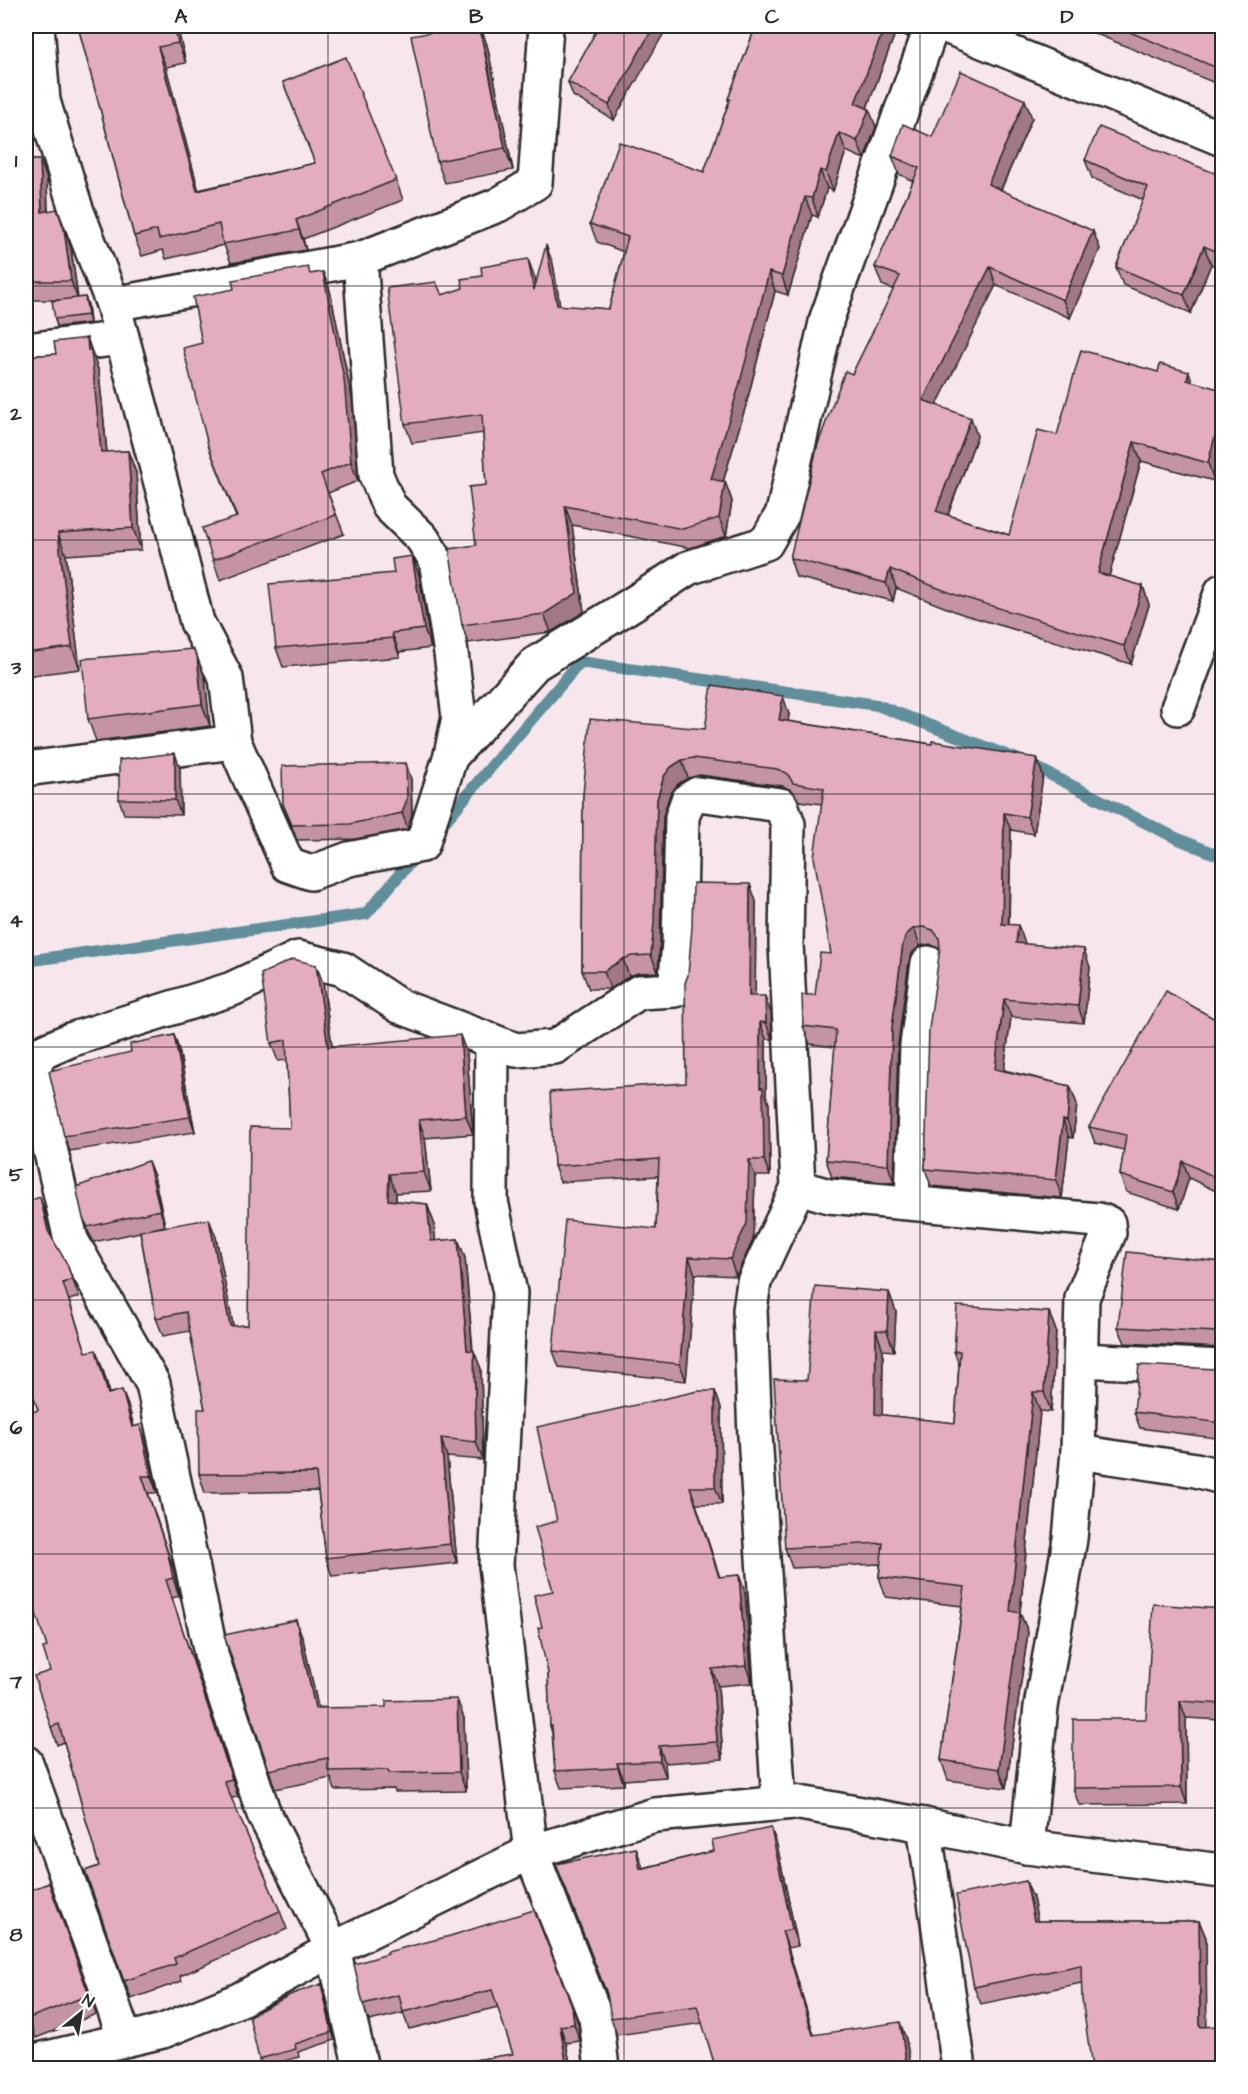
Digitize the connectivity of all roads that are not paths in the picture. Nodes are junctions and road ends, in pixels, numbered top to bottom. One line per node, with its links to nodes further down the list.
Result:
1 (37, 26): 7 (street)
2 (546, 26): 6 (street)
3 (932, 26): 13 (street)
4 (946, 26): 5 (street)
5 (1222, 139)
6 (360, 259): 7 (street); 13 (street)
7 (113, 304): 8 (street)
8 (122, 338): 9 (street); 12 (street)
9 (26, 350)
10 (1222, 591): 11 (street)
11 (1178, 708)
12 (234, 742): 13 (street); 14 (street)
13 (451, 755)
14 (26, 769)
15 (928, 963): 18 (street)
16 (492, 1041): 17 (street); 27 (street); 29 (street)
17 (798, 1187): 18 (street); 24 (street)
18 (912, 1203): 19 (street)
19 (1081, 1360): 20 (street); 21 (street)
20 (1222, 1367)
21 (1078, 1452): 22 (street); 26 (street)
22 (1222, 1477)
23 (26, 1763): 30 (street)
24 (779, 1803): 25 (street); 27 (street)
25 (924, 1825): 26 (street); 34 (street)
26 (1027, 1847): 28 (street)
27 (531, 1852): 29 (street); 33 (street)
28 (1222, 1872)
29 (333, 1949): 30 (street); 32 (street)
30 (125, 2039): 31 (street)
31 (26, 2062)
32 (361, 2068)
33 (602, 2068)
34 (959, 2068)

